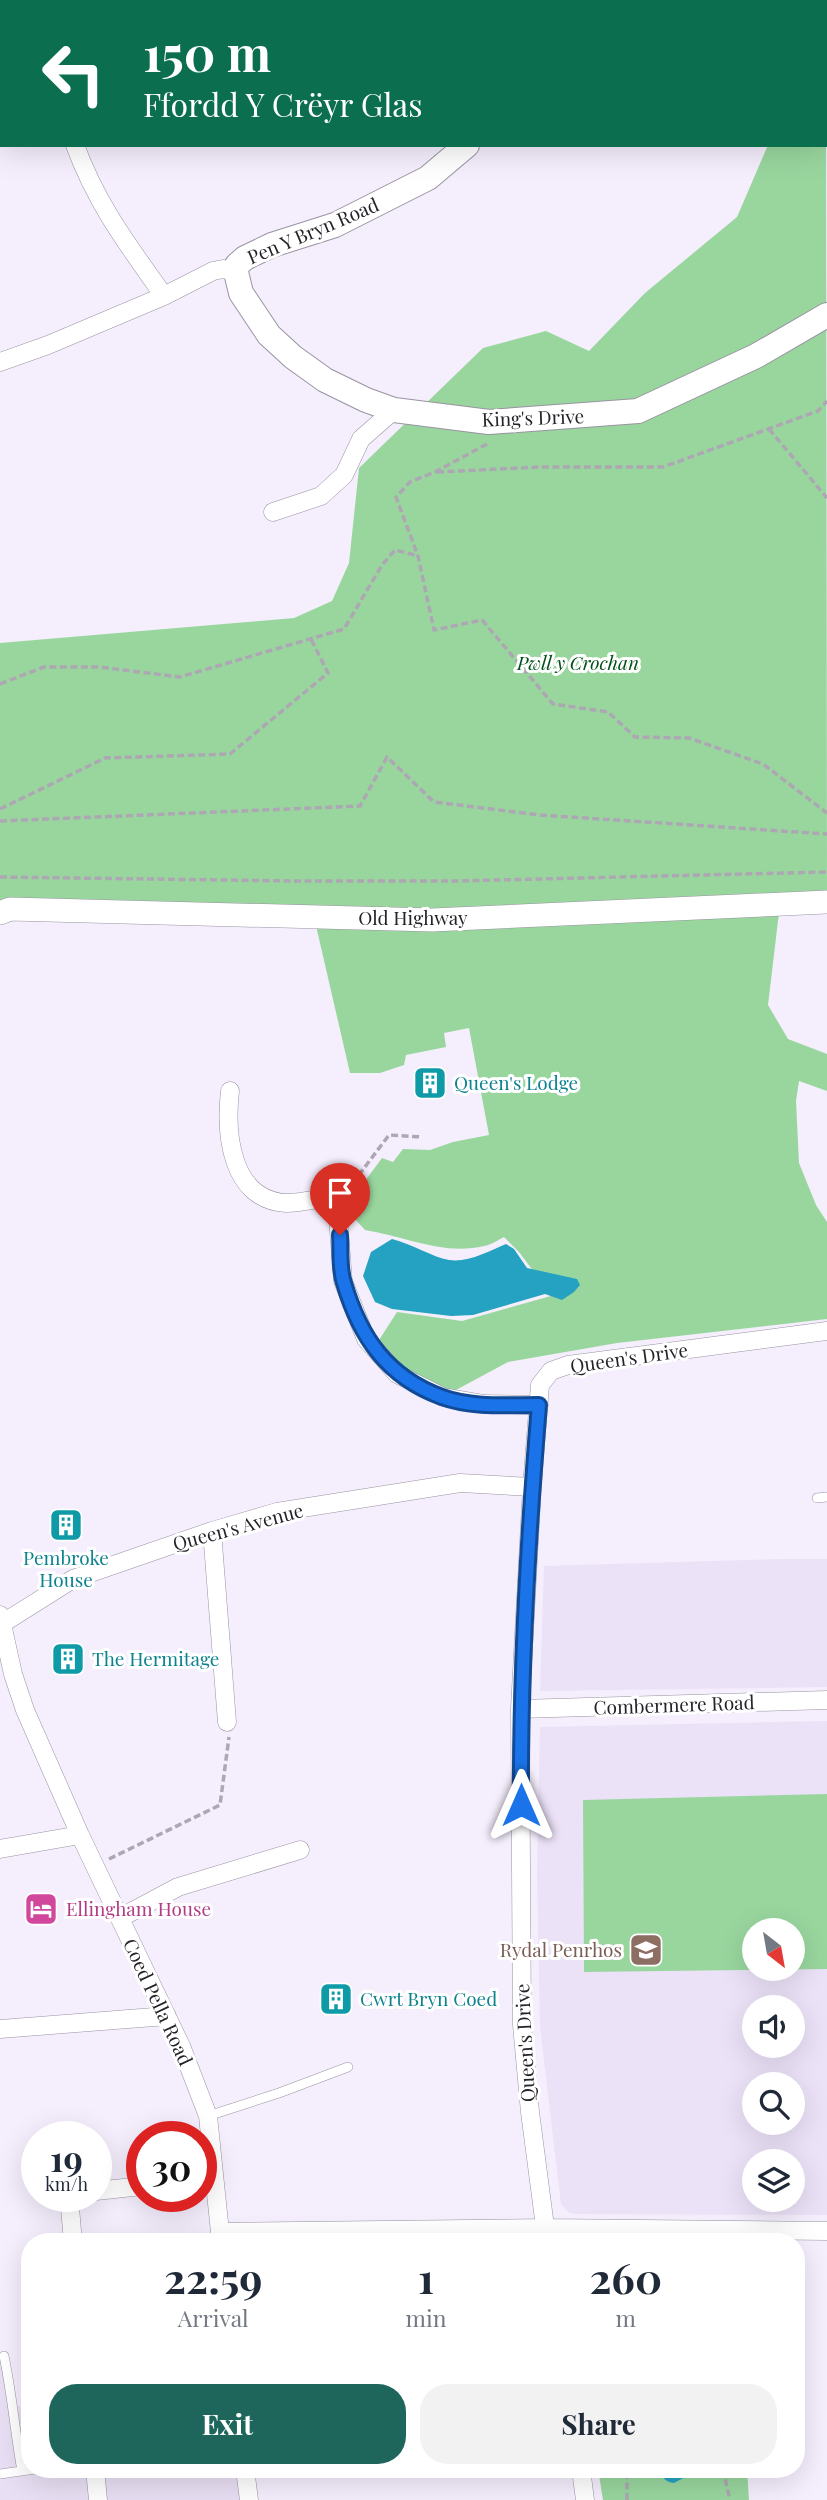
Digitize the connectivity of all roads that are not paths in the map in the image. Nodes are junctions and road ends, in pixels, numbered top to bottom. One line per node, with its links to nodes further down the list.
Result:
1 (76, 147): 4 (street)
2 (465, 147): 3 (main road, Pen Y Bryn Road)
3 (236, 272): 4 (street, Pen Y Bryn Road); 7 (main road, King's Drive)
4 (164, 296): 6 (street, Pen Y Bryn Road)
5 (827, 315): 7 (main road, King's Drive)
6 (0, 362)
7 (394, 410): 8 (street)
8 (273, 512)
9 (827, 902): 10 (street, Old Highway)
10 (0, 913)
11 (230, 1091): 13 (street)
12 (827, 1331): 13 (street, Queen's Drive)
13 (539, 1405): 14 (street, Queen's Drive)
14 (532, 1487): 15 (street, Queen's Avenue); 18 (street, Queen's Drive)
15 (212, 1531): 16 (street, Queen's Avenue); 19 (street)
16 (1, 1621): 20 (street, Coed Pella Road)
17 (827, 1700): 18 (street, Combermere Road)
18 (520, 1709): 34 (street, Queen's Drive)
19 (227, 1722)
20 (80, 1835): 21 (street); 23 (street, Coed Pella Road)
21 (0, 1849)
22 (300, 1850): 23 (street)
23 (120, 1918): 24 (street, Coed Pella Road)
24 (167, 2016): 25 (street); 27 (street, Coed Pella Road)
25 (0, 2029)
26 (348, 2067): 27 (lane)
27 (208, 2116): 28 (street, Coed Pella Road)
28 (208, 2121)
29 (69, 2212): 32 (street)
30 (215, 2212): 33 (street, Coed Pella Road)
31 (827, 2231): 35 (street)
32 (72, 2233)
33 (220, 2233)
34 (546, 2233)
35 (686, 2233)
36 (4, 2356): 37 (lane)
37 (21, 2465)
38 (21, 2471): 39 (lane)
39 (0, 2474)
40 (96, 2478): 43 (street)
41 (247, 2478): 44 (street)
42 (581, 2478): 45 (street)
43 (98, 2500)
44 (249, 2500)
45 (585, 2500)

